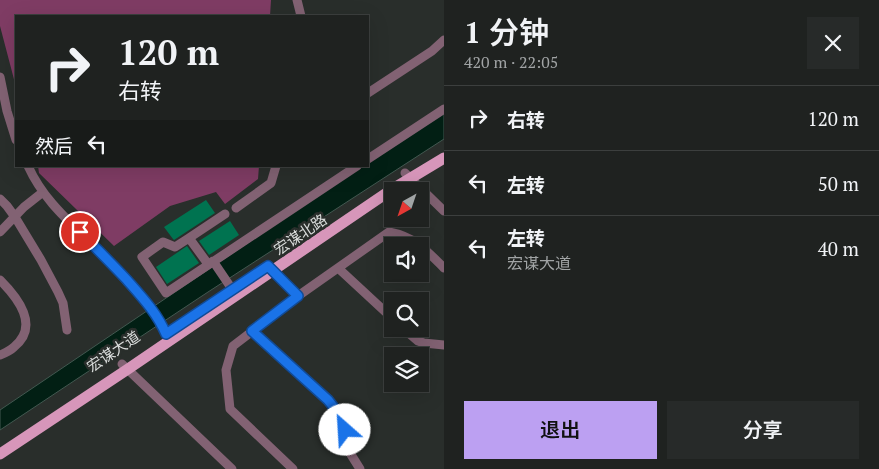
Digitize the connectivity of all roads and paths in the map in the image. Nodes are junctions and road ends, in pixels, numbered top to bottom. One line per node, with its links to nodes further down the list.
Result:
1 (297, 0): 2 (street)
2 (301, 15)
3 (444, 40): 5 (street)
4 (0, 77): 7 (street)
5 (369, 92)
6 (444, 109): 9 (street)
7 (15, 137)
8 (444, 151): 14 (main road, 宏谋大道)
9 (369, 158)
10 (444, 158): 14 (main road)
11 (29, 167): 15 (street)
12 (276, 167): 17 (street)
13 (355, 167): 23 (street)
14 (408, 176): 18 (street); 24 (main road, 宏谋大道)
15 (42, 192): 20 (street); 31 (street)
16 (0, 199): 20 (street)
17 (236, 208)
18 (444, 211)
19 (225, 214): 22 (street)
20 (15, 217): 21 (street); 32 (street)
21 (0, 232)
22 (189, 238): 23 (street); 23 (street)
23 (211, 263): 28 (street)
24 (270, 268): 28 (main road, 宏谋大道); 29 (street)
25 (338, 268): 26 (street); 29 (street); 30 (street)
26 (444, 268)
27 (0, 280): 36 (street)
28 (234, 292): 31 (main road, 宏谋大道); 37 (main road)
29 (298, 296): 33 (street)
30 (384, 311)
31 (164, 329): 37 (main road, 宏谋大道)
32 (68, 330)
33 (252, 331): 41 (street); 42 (street)
34 (413, 337): 35 (street)
35 (444, 345)
36 (0, 355)
37 (125, 366): 38 (main road, 宏谋大道); 39 (main road); 40 (street)
38 (0, 445)
39 (0, 454)
40 (232, 469)
41 (293, 469)
42 (360, 469)

